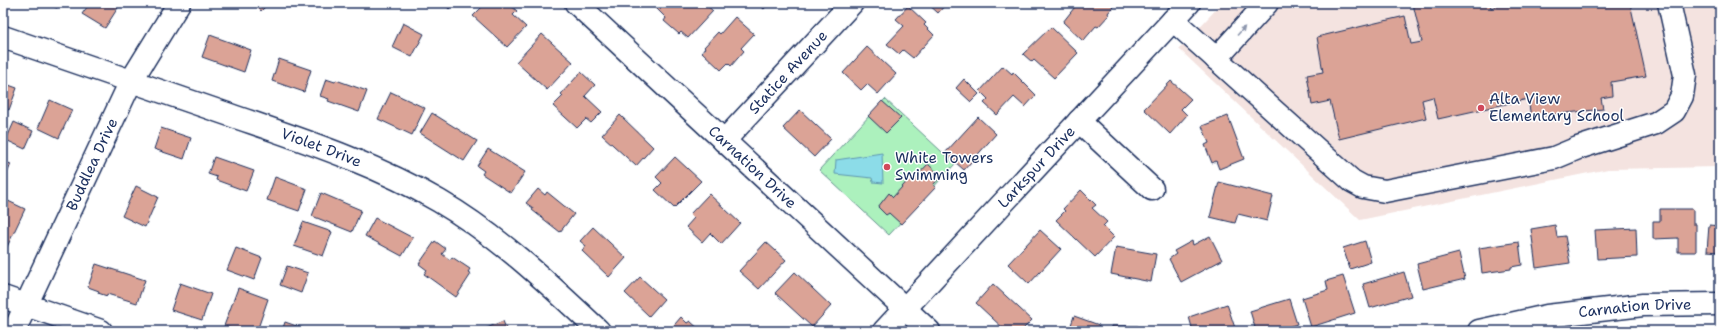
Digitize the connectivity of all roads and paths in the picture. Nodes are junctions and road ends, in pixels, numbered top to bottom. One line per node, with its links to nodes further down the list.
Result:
1 (179, 3): 10 (street, Buddlea Drive)
2 (576, 3): 12 (street, Carnation Drive)
3 (852, 3): 12 (street, Statice Avenue)
4 (1189, 3): 7 (street, Larkspur Drive)
5 (1266, 3): 9 (street, one-way to 5)
6 (1669, 3): 9 (street)
7 (1173, 20): 9 (street); 11 (street, Larkspur Drive)
8 (3, 37): 10 (street, Violet Drive)
9 (1216, 59)
10 (131, 81): 16 (street, Buddlea Drive); 18 (street, Violet Drive)
11 (1079, 121): 13 (street); 17 (street, Larkspur Drive)
12 (724, 141): 17 (street, Carnation Drive)
13 (1152, 189)
14 (3, 297): 16 (street)
15 (1720, 304): 23 (street, Carnation Drive)
16 (26, 305): 19 (street, Buddlea Drive); 20 (street)
17 (904, 309): 21 (street, Larkspur Drive); 22 (street, Carnation Drive)
18 (592, 329)
19 (14, 331)
20 (102, 331)
21 (884, 331)
22 (929, 331)
23 (1479, 331)

